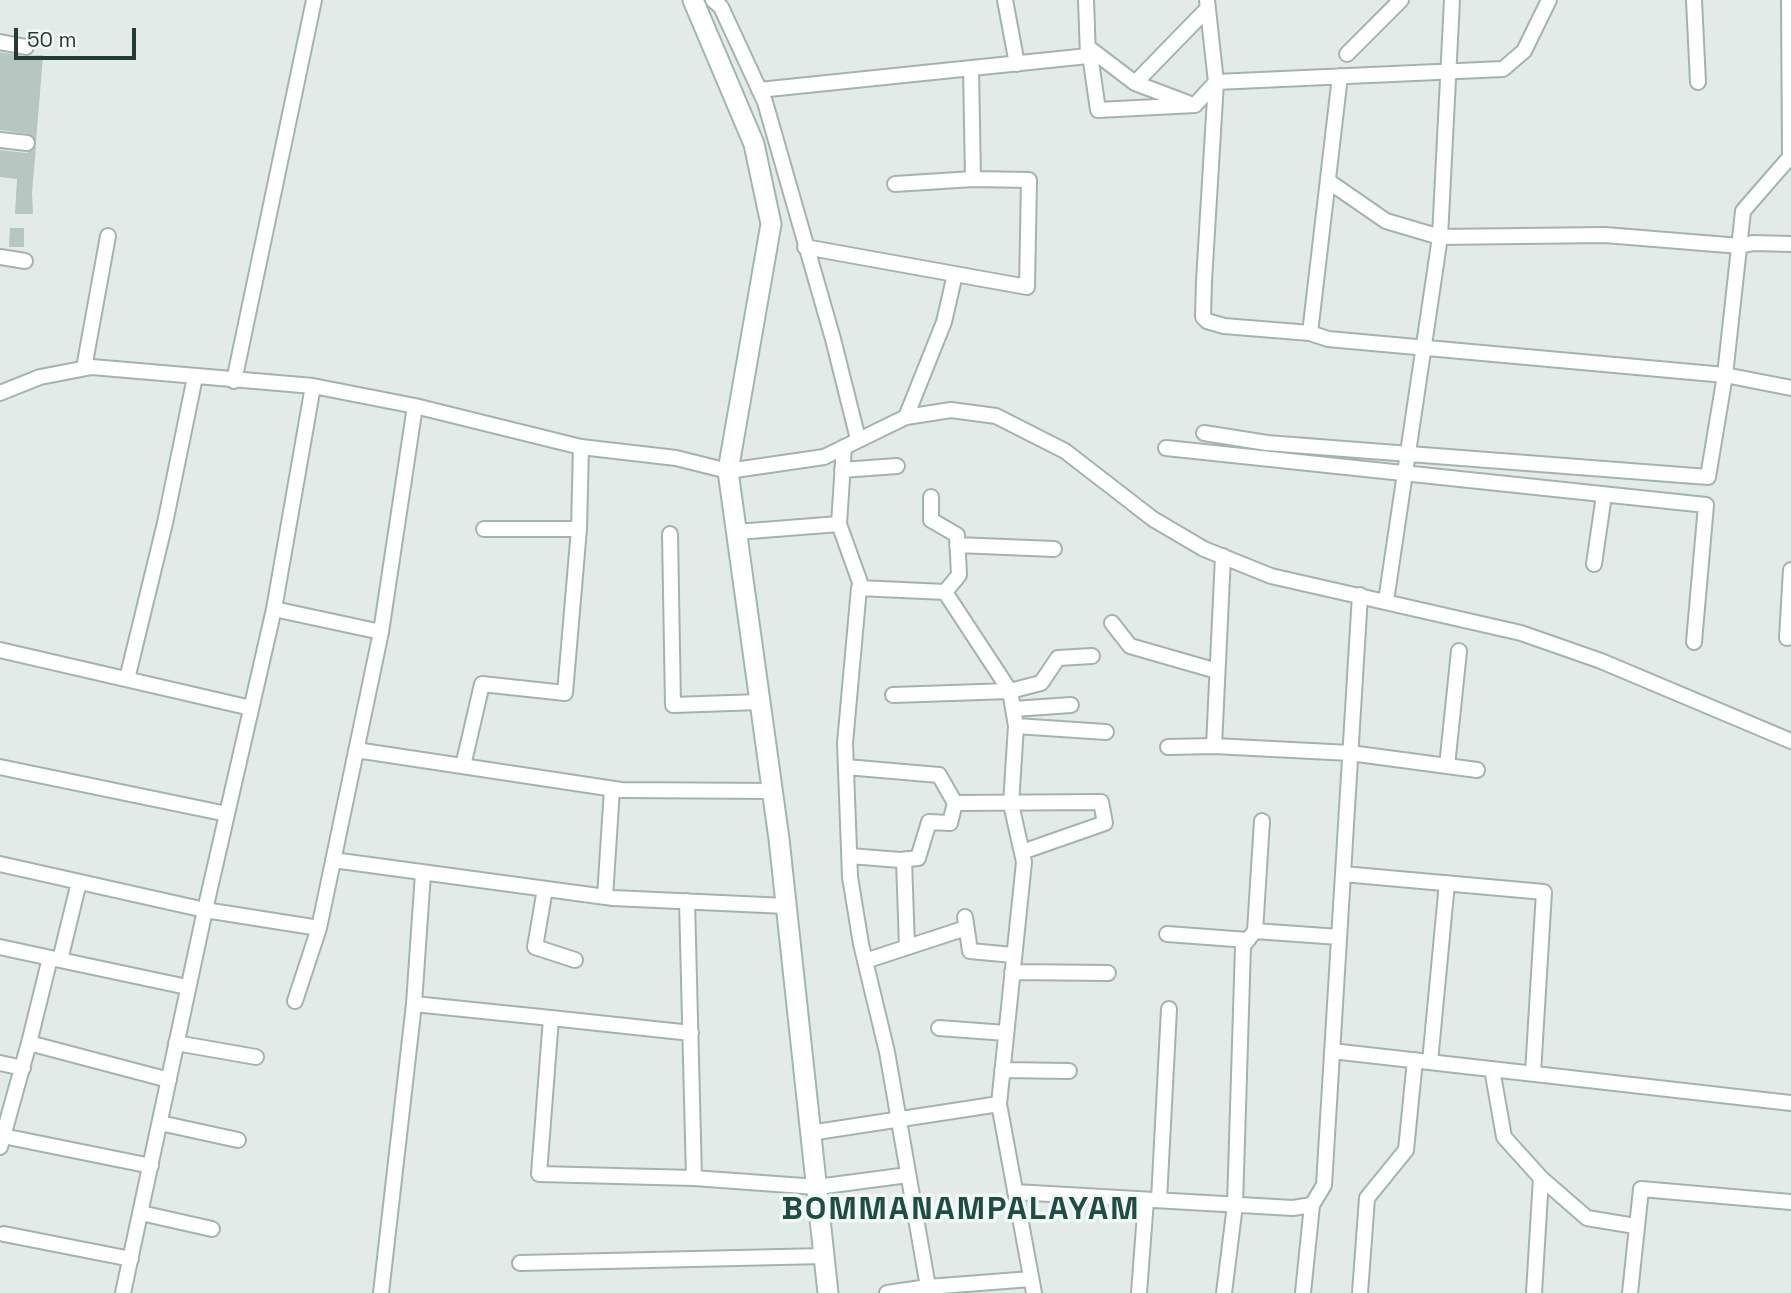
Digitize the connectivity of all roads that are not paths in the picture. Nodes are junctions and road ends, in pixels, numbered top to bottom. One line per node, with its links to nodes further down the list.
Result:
1 (314, 0): 44 (street)
2 (693, 0): 58 (street)
3 (713, 0): 24 (street)
4 (1005, 0): 17 (street)
5 (1086, 0): 15 (street)
6 (1401, 0): 16 (street)
7 (1452, 0): 19 (street)
8 (1549, 0): 19 (street)
9 (1694, 0): 22 (street)
10 (1789, 0): 12 (street)
11 (1208, 4): 21 (street); 23 (street)
12 (1789, 19): 34 (street)
13 (0, 42): 14 (street)
14 (26, 47)
15 (1089, 48): 17 (street); 23 (street); 25 (street)
16 (1347, 54)
17 (1017, 64): 18 (street)
18 (971, 68): 24 (street); 28 (street)
19 (1450, 70): 20 (street); 32 (street)
20 (1340, 76): 21 (street); 29 (street)
21 (1216, 82): 25 (street); 39 (street)
22 (1698, 82)
23 (1135, 83): 25 (street)
24 (759, 90): 35 (street)
25 (1195, 105)
26 (0, 140): 27 (street)
27 (27, 143)
28 (973, 179): 30 (street); 38 (street)
29 (1328, 181): 32 (street); 39 (street)
30 (895, 184)
31 (108, 236): 41 (street)
32 (1440, 237): 34 (street); 40 (street)
33 (1791, 244): 34 (street)
34 (1740, 246): 42 (street)
35 (805, 247): 38 (street); 51 (street)
36 (0, 257): 37 (street)
37 (25, 261)
38 (956, 274): 49 (street)
39 (1310, 333): 40 (street)
40 (1424, 346): 42 (street); 55 (street)
41 (84, 368): 43 (street); 47 (street)
42 (1726, 375): 46 (street); 55 (street)
43 (195, 377): 44 (street); 85 (street)
44 (234, 381): 45 (street)
45 (313, 386): 48 (street); 76 (street)
46 (1791, 388)
47 (0, 393)
48 (415, 406): 52 (street); 78 (street)
49 (906, 416): 51 (street); 69 (street)
50 (1205, 433): 55 (street)
51 (858, 439): 53 (street)
52 (581, 447): 58 (street); 64 (street)
53 (844, 447): 57 (street); 58 (street)
54 (1166, 448): 59 (street)
55 (1408, 455): 59 (street)
56 (897, 466): 57 (street)
57 (842, 470): 62 (street)
58 (728, 471): 65 (street)
59 (1405, 473): 60 (street); 75 (street)
60 (1604, 495): 70 (street); 80 (street)
61 (931, 497): 67 (street)
62 (839, 524): 65 (street); 72 (street)
63 (484, 529): 64 (street)
64 (579, 529): 99 (street)
65 (737, 532): 88 (street)
66 (670, 534): 88 (street)
67 (957, 545): 68 (street); 73 (street)
68 (1054, 550)
69 (1223, 556): 74 (street); 84 (street)
70 (1594, 564)
71 (1791, 570): 79 (street)
72 (862, 588): 73 (street); 102 (street)
73 (945, 592): 86 (street)
74 (1360, 595): 75 (street); 98 (street)
75 (1387, 601): 94 (street)
76 (274, 609): 78 (street); 90 (street)
77 (1112, 623): 84 (street)
78 (382, 632): 97 (street)
79 (1787, 638)
80 (1694, 642)
81 (0, 650): 85 (street)
82 (1459, 651): 100 (street)
83 (1092, 656): 86 (street)
84 (1217, 671): 95 (street)
85 (127, 679): 90 (street)
86 (1010, 691): 87 (street); 91 (street)
87 (893, 695)
88 (760, 702): 105 (street)
89 (1071, 705): 91 (street)
90 (251, 708): 108 (street)
91 (1014, 709): 92 (street)
92 (1016, 726): 93 (street); 107 (street)
93 (1106, 732)
94 (1791, 741)
95 (1213, 746): 96 (street); 98 (street)
96 (1168, 747)
97 (356, 750): 99 (street); 112 (street)
98 (1350, 754): 100 (street); 116 (street)
99 (463, 766): 104 (street)
100 (1447, 766): 103 (street)
101 (0, 767): 108 (street)
102 (846, 767): 106 (street); 111 (street)
103 (1477, 770)
104 (612, 789): 105 (street); 120 (street)
105 (772, 791): 122 (street)
106 (955, 803): 107 (street); 113 (street)
107 (1011, 804): 110 (street); 110 (street)
108 (227, 814): 123 (street)
109 (1262, 821): 126 (street)
110 (1022, 852): 130 (street)
111 (850, 856): 113 (street); 133 (street)
112 (333, 860): 115 (street); 124 (street)
113 (904, 860): 129 (street)
114 (0, 864): 117 (street)
115 (423, 873): 119 (street); 138 (street)
116 (1343, 874): 118 (street); 127 (street)
117 (79, 882): 123 (street); 131 (street)
118 (1447, 883): 149 (street); 155 (street)
119 (545, 889): 120 (street); 132 (street)
120 (605, 897): 121 (street)
121 (687, 901): 122 (street); 142 (street)
122 (786, 906): 161 (street)
123 (205, 910): 124 (street); 136 (street)
124 (319, 928): 137 (street)
125 (1167, 934): 126 (street)
126 (1252, 935): 127 (street); 172 (street)
127 (1339, 937): 146 (street)
128 (0, 947): 131 (street)
129 (907, 947): 130 (street); 133 (street)
130 (1013, 955): 134 (street)
131 (55, 959): 136 (street); 144 (street)
132 (575, 960)
133 (865, 961): 159 (street)
134 (1012, 972): 135 (street); 143 (street)
135 (1108, 972)
136 (187, 987): 145 (street)
137 (295, 1001)
138 (414, 1004): 140 (street); 184 (street)
139 (1169, 1009): 170 (street)
140 (551, 1018): 142 (street); 166 (street)
141 (939, 1028): 143 (street)
142 (691, 1033): 166 (street)
143 (1006, 1033): 153 (street)
144 (29, 1043): 151 (street); 156 (street)
145 (176, 1044): 147 (street); 156 (street)
146 (1332, 1051): 148 (street); 173 (street)
147 (256, 1057)
148 (1415, 1060): 149 (street); 190 (street)
149 (1430, 1062): 152 (street)
150 (0, 1063): 151 (street)
151 (23, 1068): 163 (street)
152 (1492, 1069): 155 (street); 167 (street)
153 (1002, 1070): 154 (street); 158 (street)
154 (1069, 1071)
155 (1533, 1073): 157 (street)
156 (169, 1080): 160 (street)
157 (1791, 1103)
158 (999, 1104): 159 (street); 169 (street)
159 (899, 1122): 161 (street); 165 (street)
160 (160, 1123): 162 (street); 164 (street)
161 (810, 1133): 168 (street)
162 (238, 1140)
163 (2, 1141): 164 (street)
164 (151, 1166): 174 (street)
165 (908, 1175): 168 (street); 182 (street)
166 (694, 1178): 168 (street)
167 (1541, 1178): 175 (street); 191 (street)
168 (817, 1187): 178 (street)
169 (1015, 1192): 170 (street); 181 (street)
170 (1153, 1200): 172 (street); 187 (street)
171 (1791, 1202): 175 (street)
172 (1235, 1205): 173 (street); 188 (street)
173 (1312, 1205): 189 (street)
174 (141, 1213): 176 (street); 179 (street)
175 (1636, 1226): 192 (street)
176 (212, 1228)
177 (4, 1234): 179 (street)
178 (824, 1256): 180 (street); 185 (street)
179 (131, 1259): 183 (street)
180 (520, 1263)
181 (1033, 1286): 182 (street)
182 (928, 1287): 186 (street)
183 (124, 1293)
184 (381, 1293)
185 (828, 1293)
186 (887, 1293)
187 (1139, 1293)
188 (1224, 1293)
189 (1303, 1293)
190 (1360, 1293)
191 (1534, 1293)
192 (1630, 1293)

